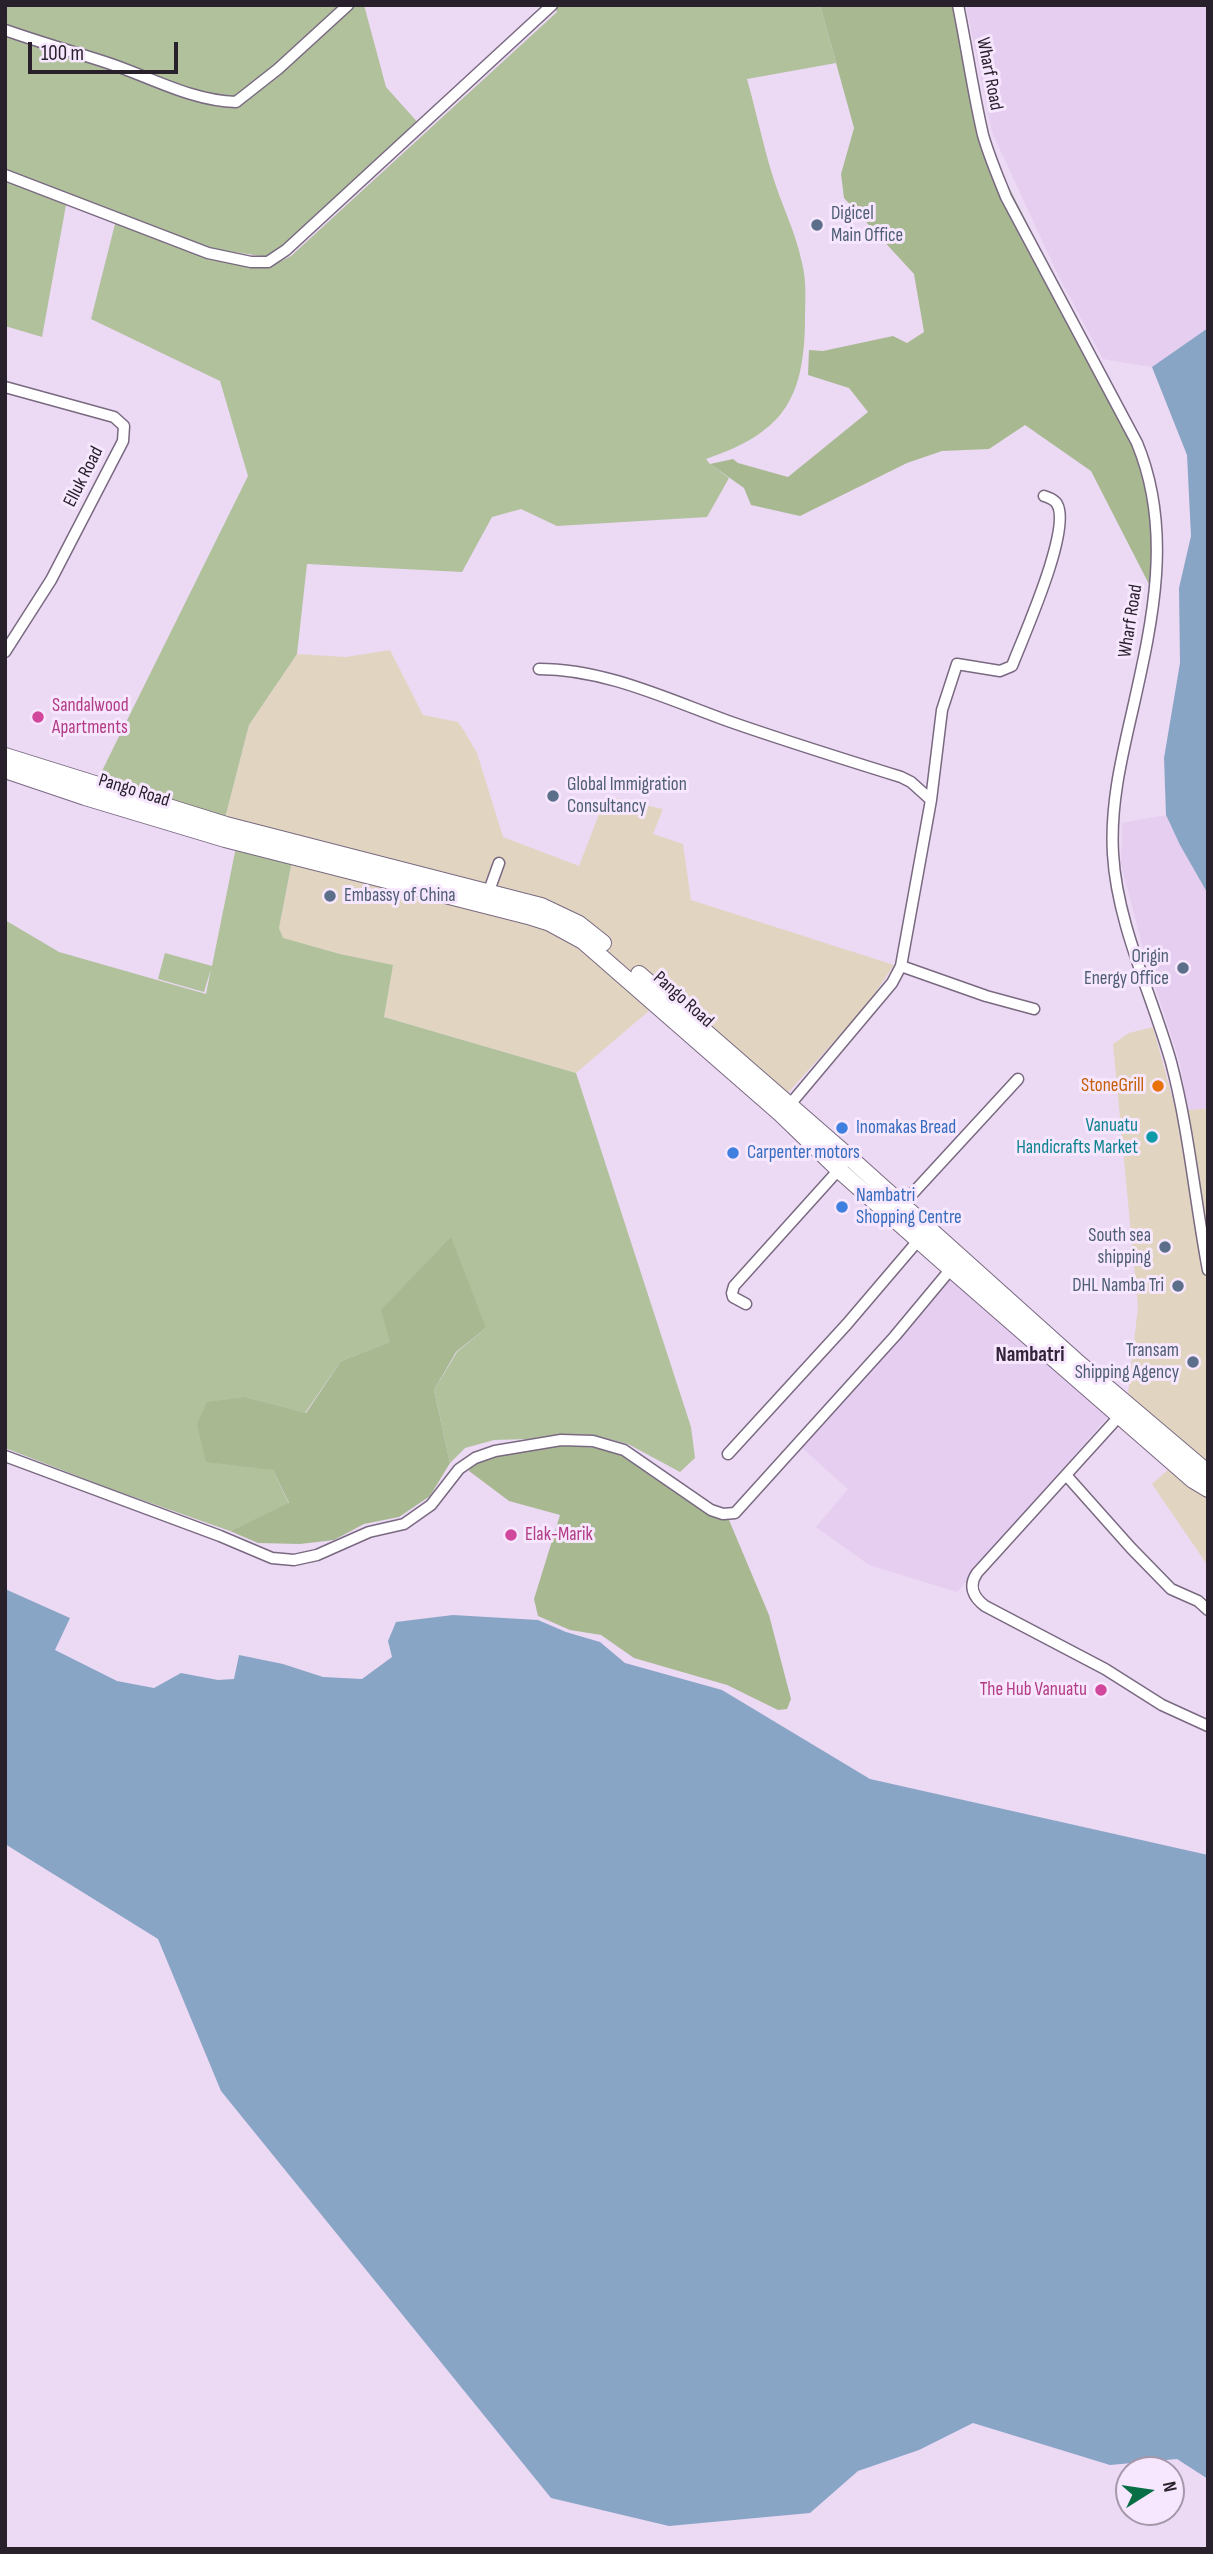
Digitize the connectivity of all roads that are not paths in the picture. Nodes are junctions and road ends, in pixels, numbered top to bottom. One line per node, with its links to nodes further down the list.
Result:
1 (348, 5): 4 (street)
2 (958, 5): 23 (street, Wharf Road)
3 (549, 6): 5 (street)
4 (5, 30)
5 (5, 175)
6 (5, 387): 8 (street, Elluk Road)
7 (1044, 496): 12 (street)
8 (5, 652)
9 (539, 669): 12 (street)
10 (5, 756): 14 (street, Pango Road)
11 (5, 770): 14 (street, Pango Road)
12 (931, 800): 15 (street)
13 (499, 863): 14 (street)
14 (486, 898): 18 (street, Pango Road)
15 (901, 966): 16 (street); 18 (street)
16 (1034, 1009)
17 (1018, 1079): 20 (street)
18 (785, 1110): 19 (street, Pango Road)
19 (844, 1164): 20 (street, Pango Road); 21 (street, Pango Road); 24 (street)
20 (902, 1205): 21 (street, Pango Road)
21 (923, 1234): 22 (street, Pango Road); 26 (street)
22 (956, 1263): 25 (street, Pango Road); 27 (street)
23 (1208, 1270)
24 (746, 1304)
25 (1125, 1410): 28 (street, Pango Road); 29 (street); 30 (street, Pango Road)
26 (728, 1454)
27 (5, 1456)
28 (1208, 1473)
29 (1066, 1475): 31 (street); 32 (street)
30 (1208, 1489)
31 (1208, 1611)
32 (1208, 1726)

